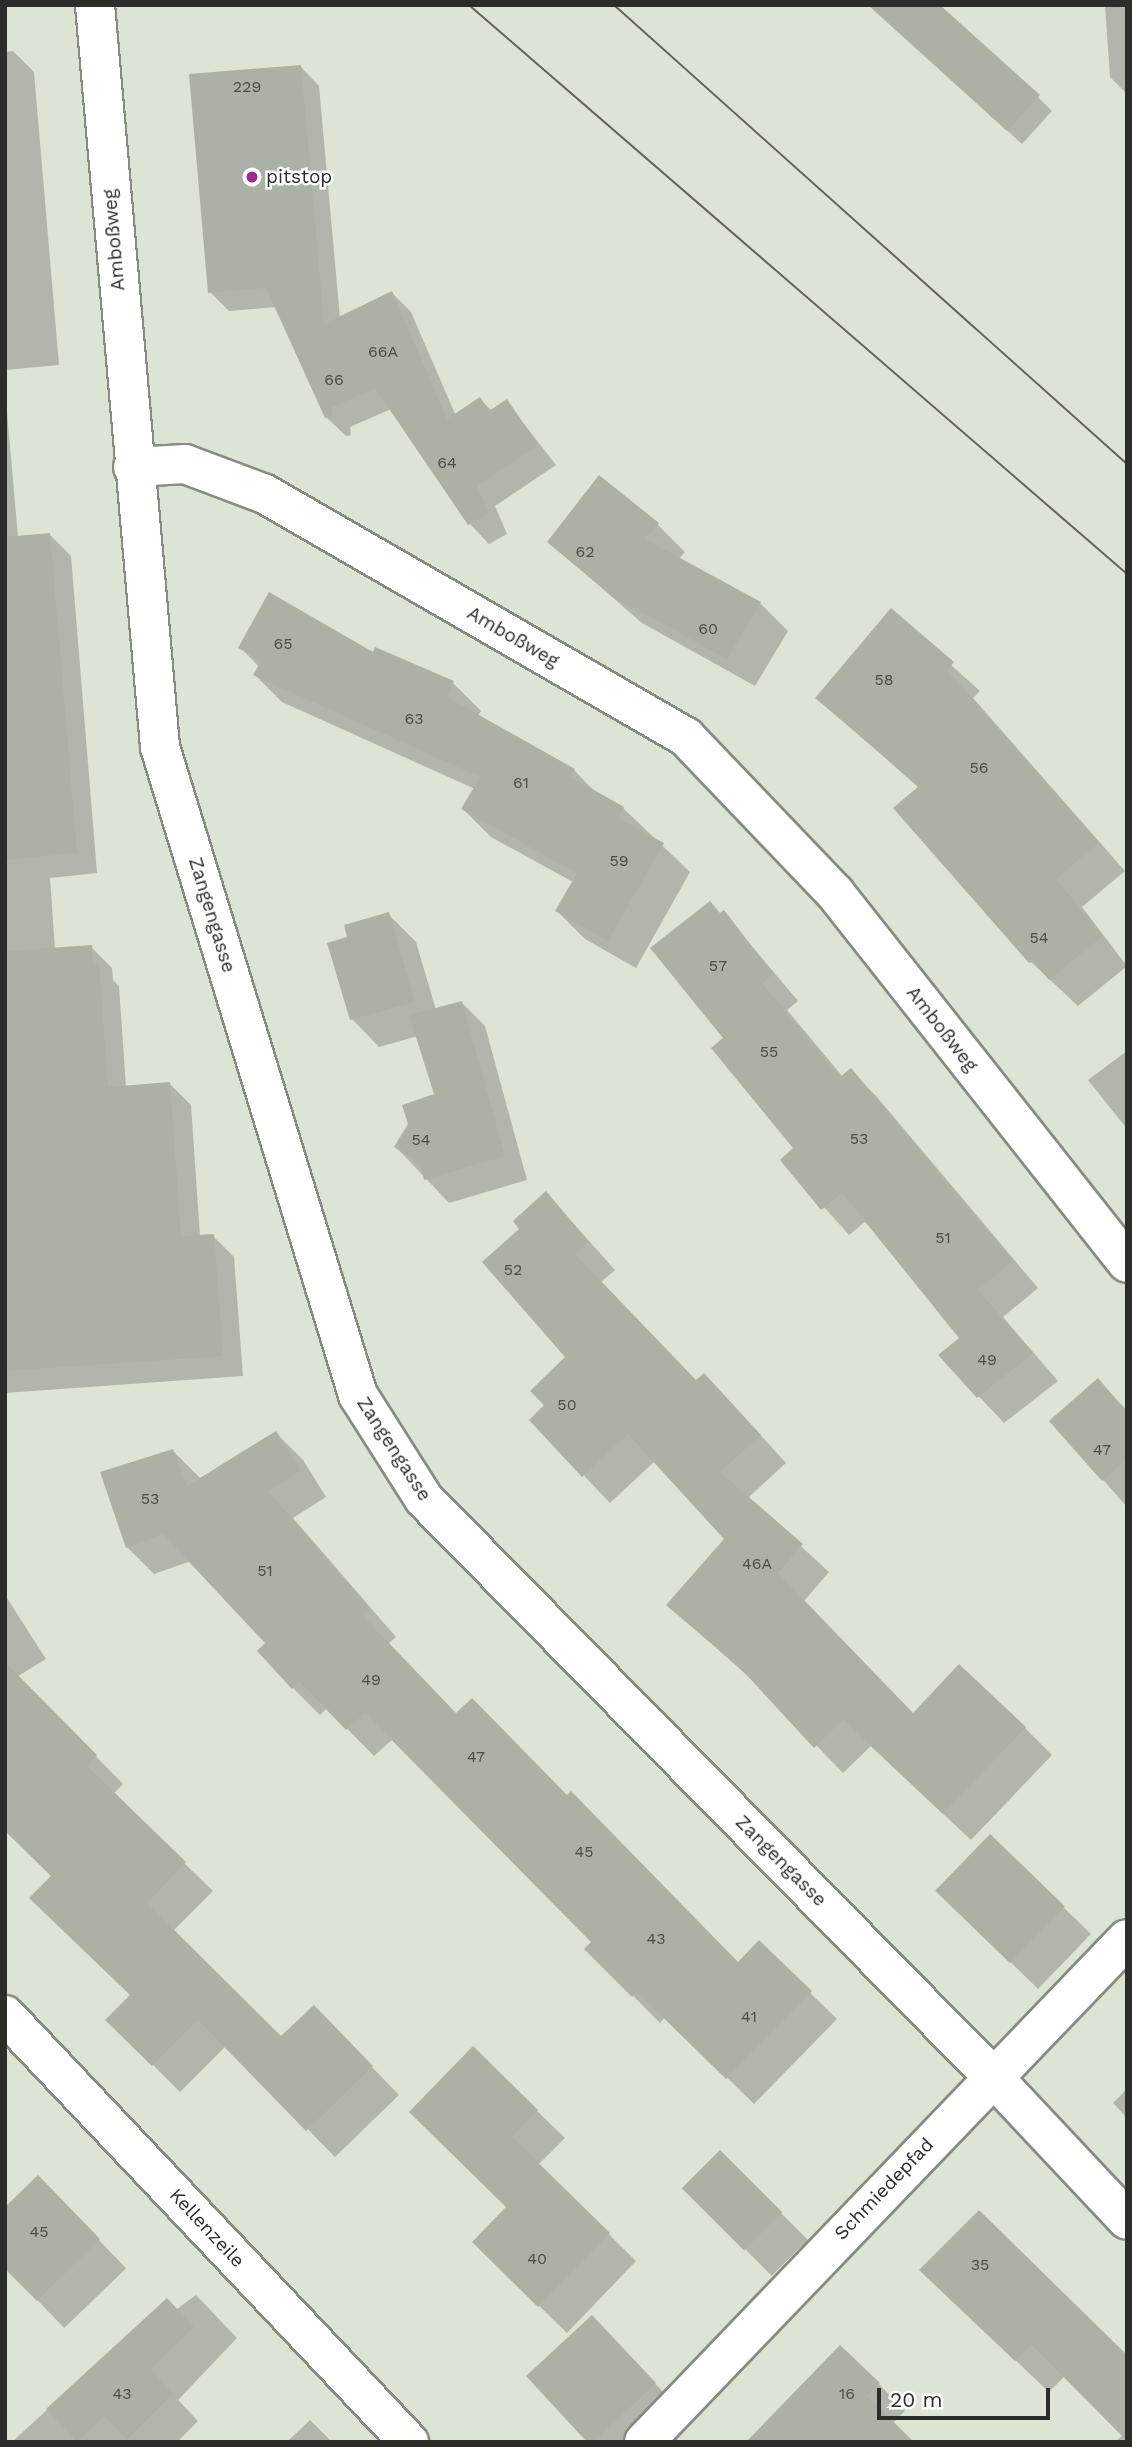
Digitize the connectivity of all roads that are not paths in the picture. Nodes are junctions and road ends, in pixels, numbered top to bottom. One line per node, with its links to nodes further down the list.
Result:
1 (95, 5): 2 (street, Amboßweg)
2 (134, 467): 3 (street, Amboßweg); 6 (street, Zangengasse)
3 (1127, 1263)
4 (1127, 1939): 6 (street, Schmiedepfad)
5 (5, 2015): 8 (street, Kellenzeile)
6 (992, 2076): 7 (street, Zangengasse); 9 (street, Schmiedepfad)
7 (1127, 2220)
8 (410, 2442)
9 (645, 2442)

